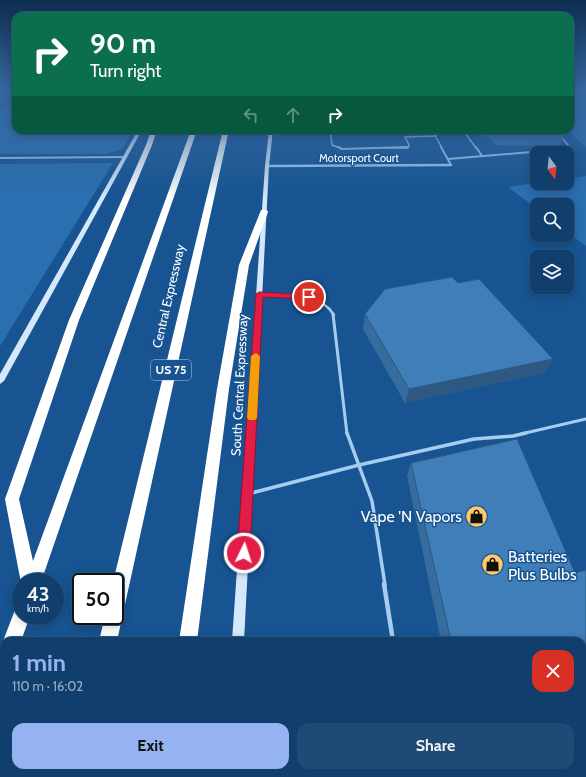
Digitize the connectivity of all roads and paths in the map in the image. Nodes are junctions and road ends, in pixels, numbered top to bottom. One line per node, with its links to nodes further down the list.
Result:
1 (138, 134): 11 (main road)
2 (152, 134): 22 (highway)
3 (193, 134): 23 (highway, Central Expressway)
4 (225, 134): 24 (highway, Central Expressway / US 75)
5 (271, 134): 15 (main road, South Central Expressway)
6 (331, 134): 9 (lane)
7 (466, 134): 10 (lane)
8 (559, 135): 10 (lane)
9 (436, 136): 13 (lane)
10 (482, 156): 13 (lane)
11 (125, 157): 12 (lane); 18 (main road)
12 (0, 158)
13 (448, 159): 14 (lane)
14 (451, 165): 15 (street, Motorsport Court)
15 (267, 166): 16 (main road, South Central Expressway)
16 (264, 212): 17 (main road, South Central Expressway); 29 (highway)
17 (259, 294): 20 (lane); 21 (main road, South Central Expressway)
18 (0, 381)
19 (586, 419): 20 (lane)
20 (359, 465): 21 (lane); 31 (lane)
21 (247, 494): 30 (main road, South Central Expressway)
22 (27, 573)
23 (36, 573)
24 (124, 573)
25 (18, 625): 27 (highway)
26 (112, 625): 28 (highway)
27 (13, 637)
28 (109, 637)
29 (189, 637)
30 (238, 637)
31 (392, 637)

